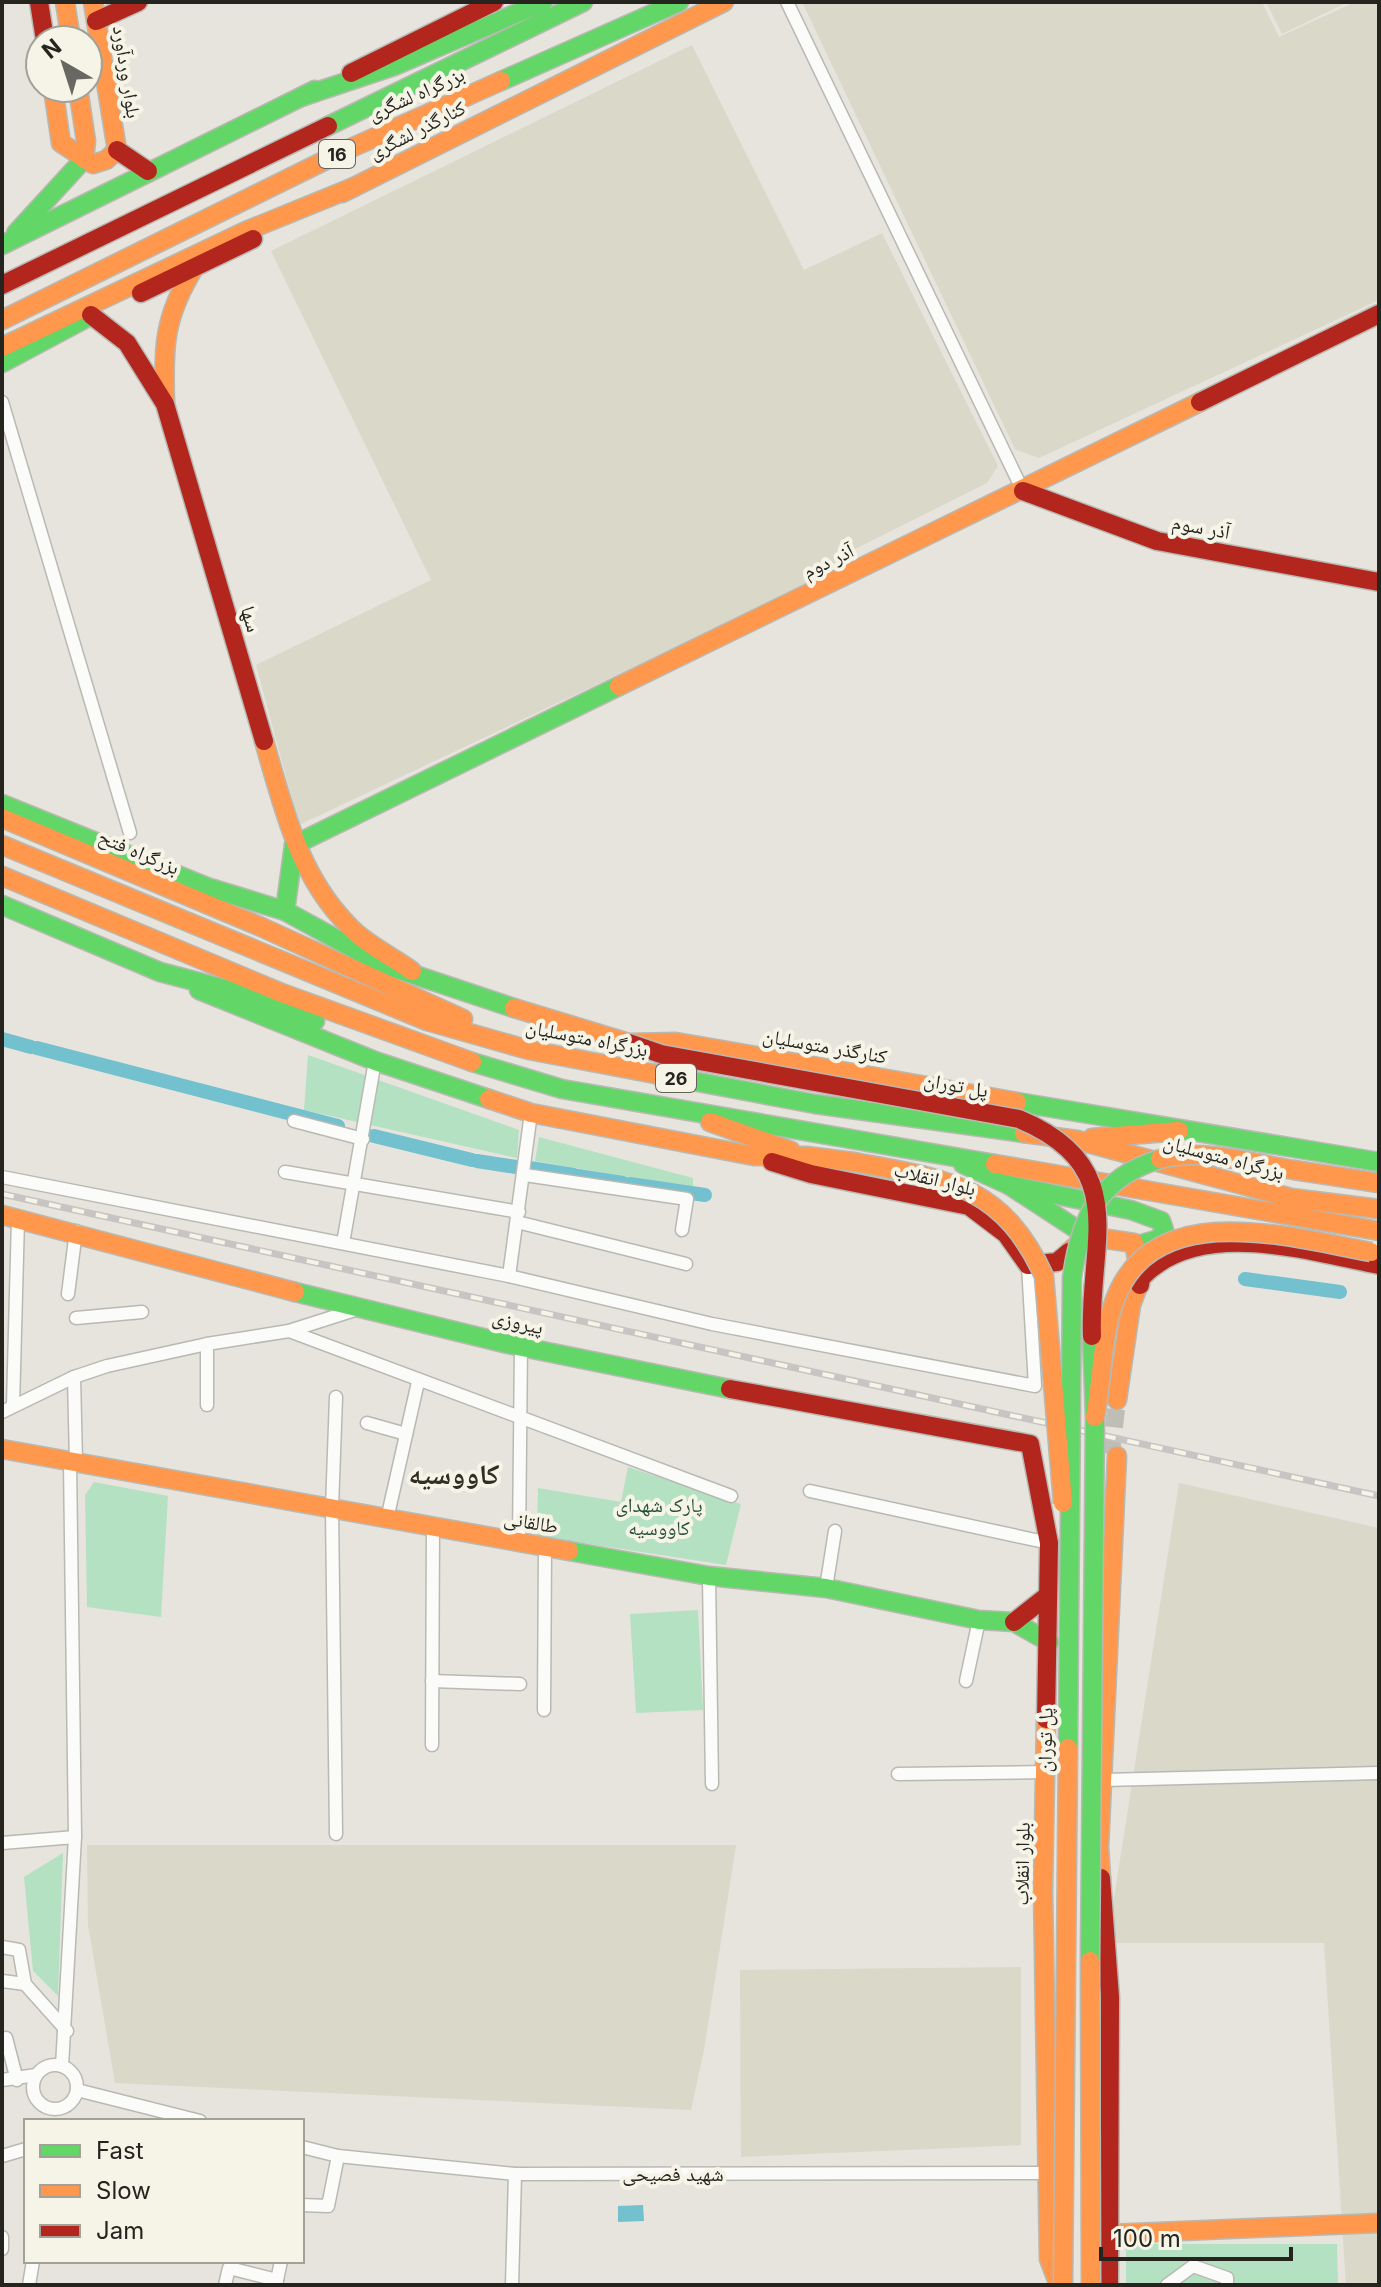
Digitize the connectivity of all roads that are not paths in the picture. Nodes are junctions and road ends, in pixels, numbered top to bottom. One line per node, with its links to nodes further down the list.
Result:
1 (39, 2): 12 (main road)
2 (65, 2): 13 (main road)
3 (93, 2): 11 (main road, بلوار وردآورد)
4 (138, 2): 11 (main road)
5 (494, 2): 14 (main road)
6 (543, 2): 14 (main road)
7 (583, 2): 23 (main road, بزرگراه لشگری / 16)
8 (679, 2): 26 (main road, بزرگراه لشگری / 16)
9 (724, 2): 20 (main road, کنارگذر لشگری)
10 (787, 2): 31 (street)
11 (96, 21): 17 (main road, بلوار وردآورد)
12 (42, 24)
13 (68, 24)
14 (301, 97): 19 (main road)
15 (55, 104): 18 (main road)
16 (80, 104): 18 (main road)
17 (117, 150): 18 (main road); 19 (main road)
18 (84, 159): 21 (main road)
19 (148, 171): 21 (main road)
20 (354, 187): 22 (main road, کنارگذر لشگری); 27 (main road)
21 (5, 243)
22 (194, 268): 25 (main road, کنارگذر لشگری); 30 (main road)
23 (2, 285)
24 (1379, 314): 31 (main road, آذر دوم)
25 (91, 315): 28 (main road, کنارگذر لشگری); 30 (main road)
26 (2, 320)
27 (2, 347)
28 (2, 363)
29 (2, 402): 35 (street)
30 (165, 404): 37 (main road, سها)
31 (1023, 491): 32 (main road, آذر سوم); 37 (main road, آذر دوم)
32 (1379, 582)
33 (2, 804): 40 (main road)
34 (2, 818): 41 (main road, بزرگراه فتح)
35 (130, 833)
36 (2, 845): 47 (main road, بزرگراه متوسلیان / 26)
37 (294, 845): 40 (main road, سها); 44 (main road, سها)
38 (2, 876): 45 (main road, بزرگراه متوسلیان / 26)
39 (2, 905): 43 (main road)
40 (285, 911): 42 (main road, کنارگذر متوسلیان)
41 (259, 926): 42 (main road); 47 (main road)
42 (382, 964): 44 (main road, کنارگذر متوسلیان)
43 (160, 972): 45 (main road); 48 (main road)
44 (428, 982): 46 (main road, کنارگذر متوسلیان)
45 (352, 1022): 50 (main road, بزرگراه متوسلیان / 26)
46 (629, 1043): 52 (main road, کنارگذر متوسلیان); 93 (main road, پل توران, bridge)
47 (529, 1050): 54 (main road, بزرگراه متوسلیان / 26)
48 (375, 1061): 49 (main road); 53 (street)
49 (531, 1113): 56 (main road); 60 (street)
50 (685, 1113): 55 (main road, بزرگراه متوسلیان / 26); 57 (main road)
51 (294, 1121): 53 (street)
52 (1179, 1131): 54 (main road); 58 (main road, کنارگذر متوسلیان)
53 (363, 1139): 63 (street)
54 (1077, 1140): 65 (main road, بزرگراه متوسلیان / 26)
55 (942, 1154): 64 (main road); 70 (main road, بزرگراه متوسلیان / 26)
56 (754, 1156): 57 (main road); 76 (main road, بلوار انقلاب)
57 (806, 1156): 110 (main road, bridge)
58 (1379, 1162)
59 (285, 1172): 63 (street)
60 (525, 1175): 67 (street); 68 (street)
61 (2, 1177): 72 (street)
62 (1379, 1183): 110 (main road, پل توران, bridge)
63 (351, 1184): 67 (street); 72 (street)
64 (1009, 1185): 71 (main road); 73 (main road)
65 (1379, 1209)
66 (10, 1217): 69 (main road, پیروزی); 92 (street)
67 (518, 1217): 75 (street); 77 (street)
68 (682, 1230)
69 (76, 1231): 79 (street); 80 (main road, پیروزی)
70 (1379, 1231)
71 (1087, 1236): 73 (main road); 76 (main road); 88 (street)
72 (343, 1243): 77 (street)
73 (1134, 1243): 78 (main road)
74 (1376, 1257): 78 (main road); 93 (main road, پل توران, bridge)
75 (686, 1264)
76 (1028, 1265): 88 (street)
77 (509, 1276): 88 (street)
78 (1141, 1278): 90 (main road)
79 (68, 1294)
80 (360, 1308): 83 (street); 85 (main road, پیروزی)
81 (142, 1312): 82 (street)
82 (76, 1318)
83 (289, 1331): 84 (street); 87 (street)
84 (207, 1344): 86 (street); 91 (street)
85 (521, 1345): 94 (street); 97 (main road, پیروزی)
86 (74, 1377): 92 (street); 100 (street)
87 (418, 1382): 94 (street); 96 (street)
88 (1035, 1386)
89 (336, 1397): 103 (street)
90 (1120, 1401)
91 (207, 1405)
92 (8, 1409)
93 (1095, 1417): 161 (main road, پل توران, bridge)
94 (521, 1419): 102 (street); 107 (street)
95 (367, 1423): 96 (street)
96 (406, 1434): 104 (street)
97 (1030, 1444): 108 (main road, بلوار انقلاب)
98 (2, 1449): 100 (main road, طالقانی)
99 (1114, 1455): 114 (main road)
100 (73, 1462): 103 (main road, طالقانی); 130 (street)
101 (810, 1491): 108 (street)
102 (731, 1496)
103 (332, 1508): 104 (main road, طالقانی); 129 (street)
104 (387, 1519): 105 (main road, طالقانی)
105 (433, 1527): 107 (main road, طالقانی); 119 (street)
106 (835, 1531): 112 (street)
107 (519, 1542): 109 (main road, طالقانی)
108 (1049, 1543): 113 (main road, بلوار انقلاب)
109 (545, 1547): 111 (main road, طالقانی); 122 (street)
110 (1070, 1549): 160 (main road, پل توران, bridge)
111 (709, 1576): 112 (main road, طالقانی); 128 (street)
112 (826, 1588): 115 (main road, طالقانی)
113 (1047, 1596): 116 (main road, بلوار انقلاب); 117 (main road)
114 (1105, 1615): 116 (main road); 127 (main road)
115 (979, 1620): 117 (main road, طالقانی); 120 (street)
116 (1048, 1621): 118 (main road, بلوار انقلاب)
117 (1014, 1622): 118 (main road, طالقانی)
118 (1049, 1642): 124 (main road, بلوار انقلاب)
119 (432, 1681): 121 (street); 123 (street)
120 (966, 1681)
121 (520, 1684)
122 (544, 1710)
123 (432, 1745)
124 (1046, 1772): 126 (street); 133 (main road, بلوار انقلاب)
125 (1379, 1773): 127 (street)
126 (898, 1774)
127 (1104, 1780): 132 (main road)
128 (712, 1784)
129 (336, 1834)
130 (75, 1837): 131 (street); 137 (street)
131 (2, 1843)
132 (1099, 1847): 133 (main road); 154 (main road)
133 (1046, 1850): 150 (main road, بلوار انقلاب)
134 (2, 1947): 136 (street)
135 (2, 1981): 136 (street)
136 (25, 1984): 137 (street)
137 (67, 2031): 139 (street)
138 (6, 2038): 142 (street)
139 (62, 2066): 140 (street); 143 (street)
140 (36, 2075): 142 (street); 144 (street)
141 (2, 2080): 142 (street)
142 (17, 2080)
143 (77, 2090): 144 (street); 145 (street)
144 (48, 2115)
145 (192, 2119)
146 (304, 2148): 149 (street, شهید فصیحی)
147 (24, 2150): 148 (street)
148 (2, 2156)
149 (338, 2156): 151 (street, شهید فصیحی); 152 (street)
150 (1047, 2173): 151 (street, شهید فصیحی); 160 (main road, بلوار انقلاب)
151 (515, 2174): 159 (street)
152 (304, 2205)
153 (1379, 2223): 154 (main road)
154 (1109, 2234): 162 (main road)
155 (33, 2263): 157 (street)
156 (276, 2282): 158 (street)
157 (29, 2285)
158 (225, 2285)
159 (512, 2285)
160 (1061, 2285)
161 (1091, 2285)
162 (1109, 2285)
163 (1167, 2285): 164 (street)
164 (1227, 2285)

